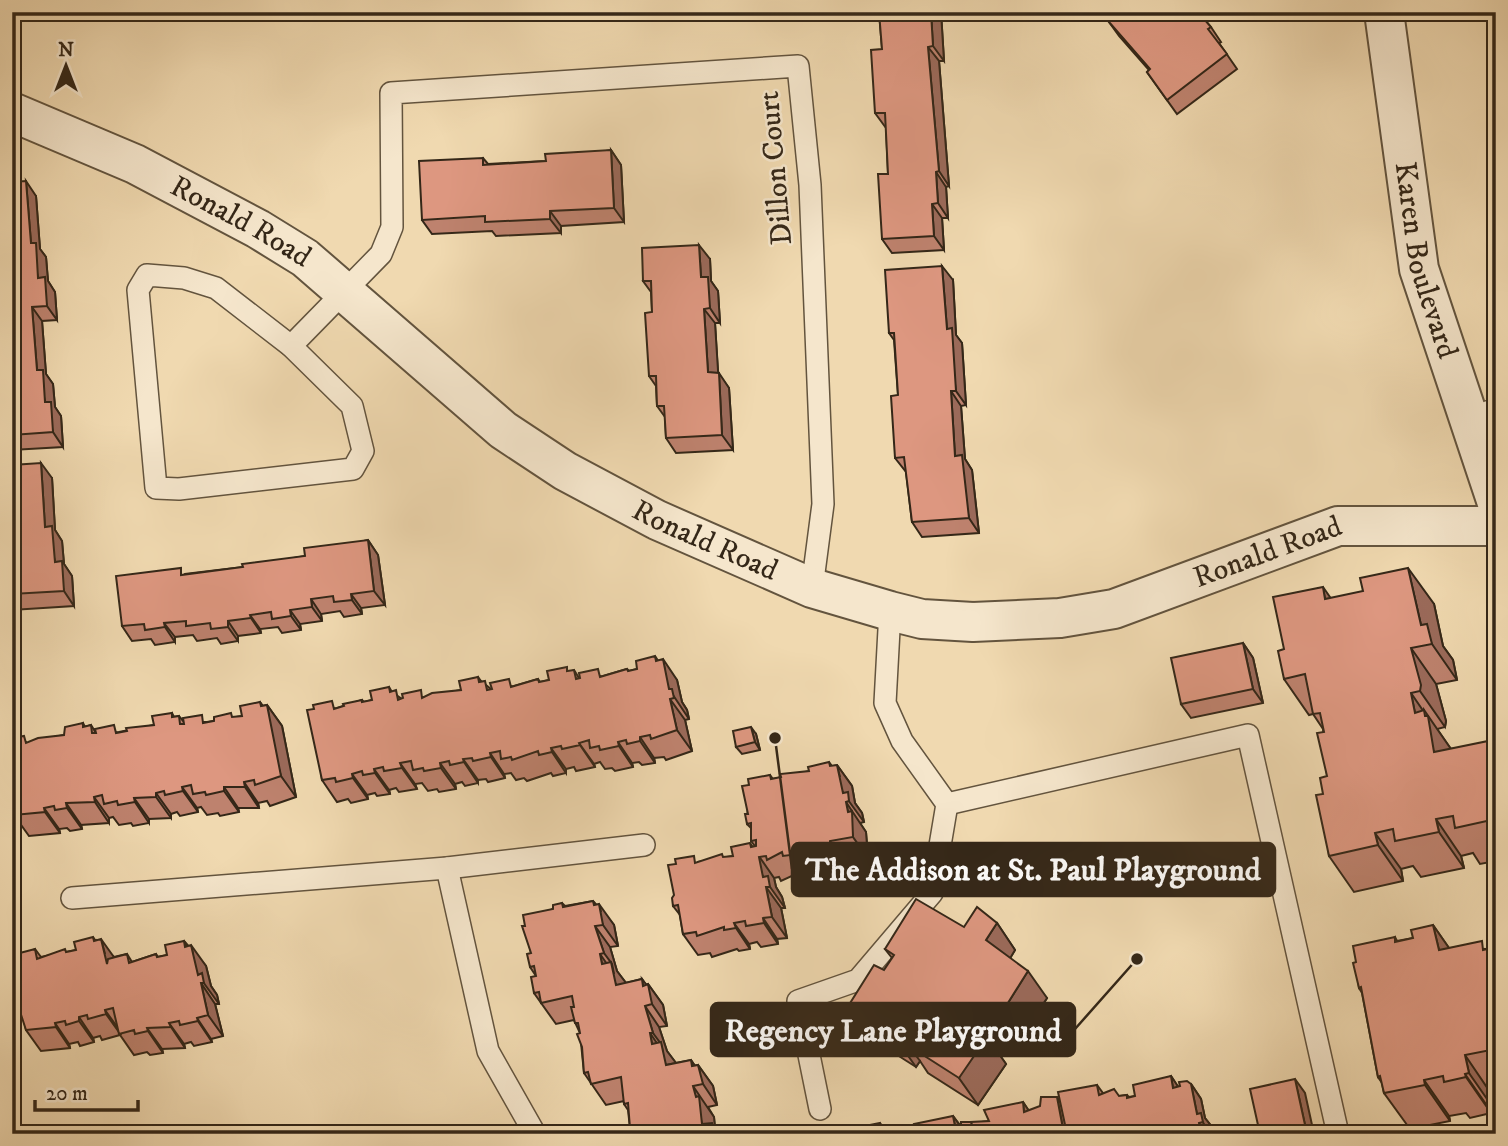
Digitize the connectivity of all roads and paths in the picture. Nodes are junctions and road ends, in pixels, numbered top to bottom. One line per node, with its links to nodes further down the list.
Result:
1 (1384, 12): 5 (street, Karen Boulevard)
2 (12, 112): 3 (street, Ronald Road)
3 (344, 290): 4 (lane); 8 (street, Ronald Road); 8 (lane, Dillon Court)
4 (291, 346): 4 (lane)
5 (1483, 414): 6 (street, Karen Boulevard)
6 (1496, 500)
7 (1496, 526): 9 (street, Ronald Road)
8 (812, 588): 9 (street, Ronald Road)
9 (890, 611): 10 (lane)
10 (947, 804): 14 (lane); 16 (lane)
11 (644, 845): 12 (lane)
12 (447, 868): 13 (lane); 15 (lane)
13 (72, 898)
14 (820, 1109)
15 (535, 1134)
16 (1339, 1134)

